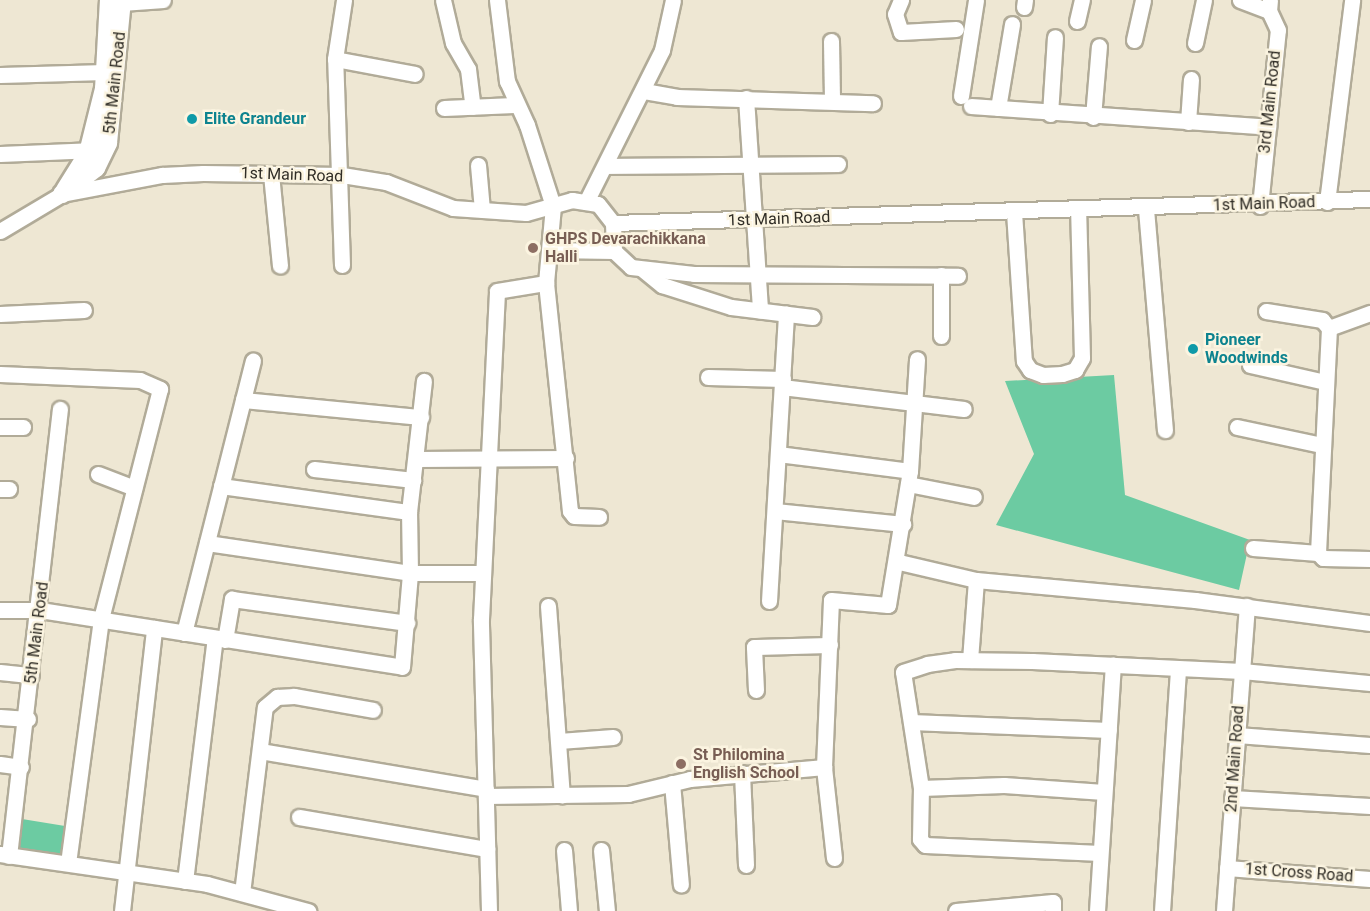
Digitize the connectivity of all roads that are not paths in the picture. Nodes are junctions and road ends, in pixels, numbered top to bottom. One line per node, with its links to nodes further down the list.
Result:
1 (163, 0): 13 (street)
2 (344, 0): 23 (street)
3 (443, 0): 33 (street)
4 (497, 0): 32 (street)
5 (673, 0): 28 (street)
6 (901, 0): 17 (street)
7 (976, 0): 35 (street)
8 (1082, 0): 15 (street)
9 (1143, 0): 19 (street)
10 (1204, 0): 21 (street)
11 (1240, 0): 14 (street)
12 (1352, 0): 52 (street)
13 (118, 1): 24 (main road, 5th Main Road); 40 (main road, 5th Main Road)
14 (1270, 5): 39 (street, 3rd Main Road)
15 (1077, 21)
16 (1012, 24): 35 (street)
17 (956, 29)
18 (1055, 37): 36 (street)
19 (1134, 40)
20 (831, 41): 30 (street)
21 (1195, 43)
22 (1099, 46): 37 (street)
23 (335, 59): 25 (street); 48 (street)
24 (105, 72): 26 (street); 41 (main road, 5th Main Road)
25 (415, 74)
26 (0, 75)
27 (1191, 79): 38 (street)
28 (644, 92): 29 (street); 46 (street)
29 (746, 98): 30 (street); 45 (street)
30 (832, 101): 31 (street)
31 (873, 103)
32 (514, 105): 33 (street); 53 (street)
33 (472, 107): 34 (street)
34 (444, 108)
35 (998, 108): 36 (street)
36 (1050, 114): 37 (street)
37 (1093, 117): 38 (street)
38 (1188, 122): 39 (street)
39 (1268, 127): 54 (street, 3rd Main Road)
40 (108, 143): 41 (street); 49 (main road, 5th Main Road)
41 (88, 153): 42 (street); 49 (main road, 5th Main Road)
42 (0, 154)
43 (838, 164): 45 (street)
44 (478, 165): 56 (street)
45 (748, 165): 46 (street); 59 (street)
46 (606, 166): 51 (street)
47 (271, 174): 48 (street, 1st Main Road); 49 (street, 1st Main Road); 65 (street)
48 (342, 176): 56 (street, 1st Main Road); 64 (street)
49 (62, 194): 61 (street)
50 (1370, 199): 52 (street, 1st Main Road)
51 (586, 202): 53 (street, 1st Main Road); 60 (street)
52 (1327, 202): 54 (street, 1st Main Road)
53 (553, 206): 56 (street, 1st Main Road); 62 (street)
54 (1260, 206): 55 (street, 1st Main Road)
55 (1146, 208): 57 (street, 1st Main Road); 96 (street)
56 (482, 210)
57 (1078, 210): 58 (street, 1st Main Road); 58 (street)
58 (1014, 212): 59 (street, 1st Main Road)
59 (753, 220): 60 (street, 1st Main Road); 67 (street)
60 (613, 224): 63 (street)
61 (0, 231)
62 (551, 250): 63 (street); 70 (street)
63 (614, 251): 66 (street)
64 (342, 265)
65 (280, 266)
66 (642, 269): 67 (street); 72 (street)
67 (757, 274): 68 (street); 72 (street)
68 (941, 275): 69 (street); 79 (street)
69 (958, 276)
70 (546, 284): 99 (street); 100 (street)
71 (84, 310): 75 (street)
72 (760, 311): 76 (street)
73 (1266, 311): 78 (street)
74 (1370, 313): 78 (street)
75 (0, 314)
76 (786, 314): 77 (street); 87 (street)
77 (812, 317)
78 (1329, 328): 86 (street)
79 (941, 336)
80 (917, 359): 89 (street)
81 (253, 361): 88 (street)
82 (1250, 365): 86 (street)
83 (0, 374): 107 (street)
84 (708, 377): 87 (street)
85 (424, 381): 92 (street)
86 (1325, 382): 97 (street)
87 (783, 383): 89 (street); 98 (street)
88 (243, 400): 92 (street); 106 (street)
89 (914, 401): 91 (street); 104 (street)
90 (60, 409): 125 (street, 5th Main Road)
91 (964, 409)
92 (421, 417): 101 (street)
93 (0, 427): 94 (street)
94 (23, 427)
95 (1237, 427): 97 (street)
96 (1165, 430)
97 (1322, 445): 115 (street)
98 (778, 454): 104 (street); 109 (street)
99 (489, 458): 100 (street); 101 (street); 119 (street)
100 (566, 458): 111 (street)
101 (417, 459): 105 (street)
102 (314, 469): 105 (street)
103 (98, 474): 107 (street)
104 (909, 477): 108 (street); 112 (street)
105 (413, 480): 110 (street)
106 (221, 486): 110 (street); 113 (street)
107 (134, 488): 126 (street)
108 (974, 497)
109 (775, 511): 112 (street); 121 (street)
110 (409, 512): 118 (street)
111 (598, 517)
112 (903, 524): 117 (street)
113 (207, 543): 118 (street); 130 (street)
114 (1253, 548): 115 (street)
115 (1318, 553): 116 (street)
116 (1370, 559)
117 (899, 562): 120 (street); 132 (street)
118 (410, 573): 119 (street); 127 (street)
119 (483, 573): 158 (street)
120 (976, 580): 123 (street); 133 (street)
121 (769, 601)
122 (548, 606): 148 (street)
123 (1247, 606): 128 (street); 136 (street, 2nd Main Road)
124 (0, 610): 125 (street)
125 (40, 610): 126 (street); 138 (street, 5th Main Road)
126 (101, 619): 129 (street); 170 (street)
127 (407, 623): 131 (street); 131 (street)
128 (1370, 623)
129 (154, 628): 130 (street); 173 (street)
130 (184, 633): 131 (street)
131 (220, 639): 175 (street)
132 (830, 645): 140 (street); 153 (street)
133 (970, 660): 134 (street); 144 (street)
134 (1113, 665): 135 (street); 145 (street)
135 (1178, 669): 136 (street); 187 (street)
136 (1242, 671): 139 (street); 146 (street, 2nd Main Road)
137 (0, 672): 138 (street)
138 (31, 675): 143 (street, 5th Main Road)
139 (1370, 683)
140 (756, 690)
141 (373, 710): 150 (street)
142 (0, 717): 143 (street)
143 (28, 719): 152 (street, 5th Main Road)
144 (911, 722): 145 (street); 156 (street)
145 (1108, 730): 157 (street)
146 (1237, 735): 149 (street); 160 (street, 2nd Main Road)
147 (613, 736): 148 (street)
148 (559, 741): 159 (street)
149 (1370, 745)
150 (260, 751): 158 (street); 177 (street)
151 (0, 764): 152 (street)
152 (21, 766): 162 (street, 5th Main Road)
153 (824, 767): 154 (street); 169 (street)
154 (742, 773): 155 (street); 171 (street)
155 (672, 783): 159 (street); 176 (street)
156 (921, 788): 157 (street); 167 (street)
157 (1104, 792): 167 (street)
158 (486, 793): 159 (street); 164 (street)
159 (562, 795)
160 (1232, 798): 161 (street); 172 (street, 2nd Main Road)
161 (1370, 806)
162 (8, 809): 168 (street, 5th Main Road)
163 (300, 816): 164 (street)
164 (487, 849): 181 (street)
165 (564, 850): 182 (street)
166 (601, 850): 183 (street)
167 (1100, 854): 186 (street)
168 (4, 855): 170 (street)
169 (834, 858)
170 (68, 863): 173 (street)
171 (746, 865)
172 (1227, 868): 174 (street, 1st Cross Road); 188 (street, 2nd Main Road)
173 (123, 870): 175 (street); 179 (street)
174 (1370, 879)
175 (185, 880): 177 (street)
176 (681, 885)
177 (242, 893): 178 (street)
178 (264, 905): 180 (street)
179 (123, 911)
180 (308, 911)
181 (489, 911)
182 (569, 911)
183 (607, 911)
184 (956, 911): 185 (street)
185 (1053, 911)
186 (1097, 911)
187 (1162, 911)
188 (1224, 911)

